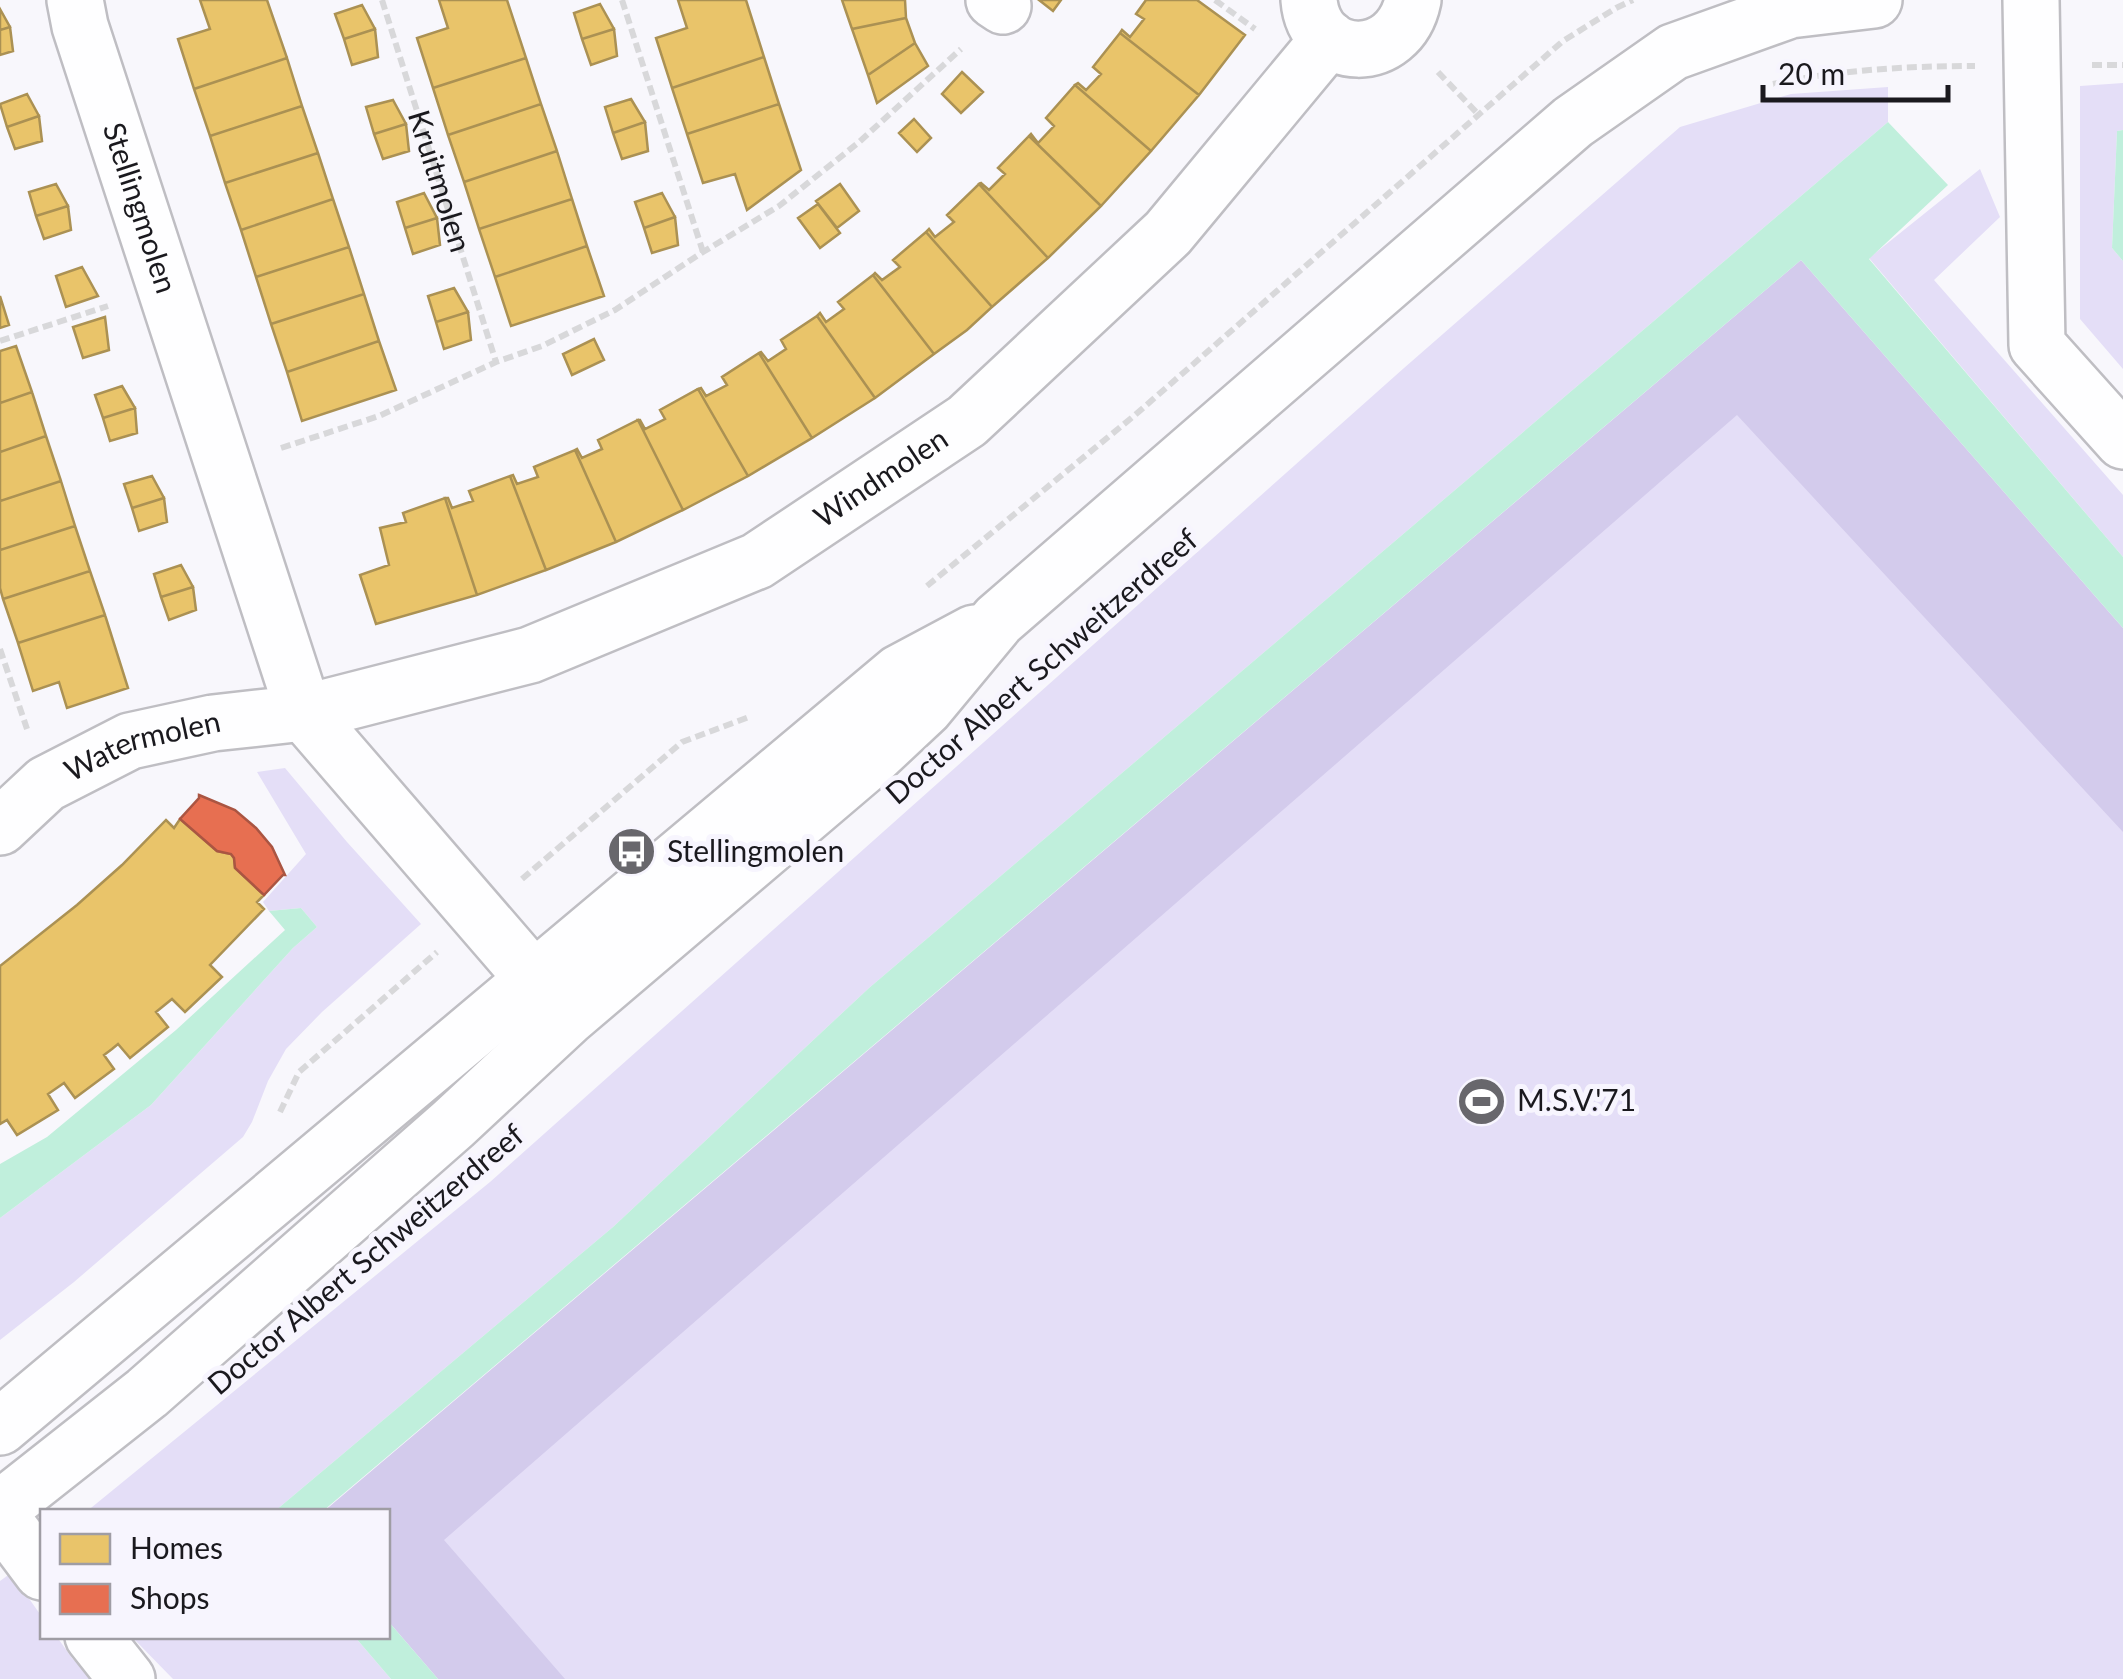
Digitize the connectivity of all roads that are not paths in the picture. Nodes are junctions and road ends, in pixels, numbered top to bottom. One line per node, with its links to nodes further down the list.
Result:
1 (76, 0): 7 (street, Stellingmolen)
2 (1412, 0): 5 (street)
3 (1874, 0): 9 (street, Doctor Albert Schweitzerdreef)
4 (2031, 0): 6 (street)
5 (1319, 20): 7 (street, Windmolen)
6 (2123, 441)
7 (304, 714): 8 (street, Watermolen); 9 (street, Stellingmolen)
8 (0, 827)
9 (551, 999): 10 (street, Doctor Albert Schweitzerdreef); 11 (street, Doctor Albert Schweitzerdreef)
10 (0, 1428)
11 (0, 1513): 12 (street)
12 (40, 1569)
13 (96, 1639): 14 (street)
14 (127, 1679)

